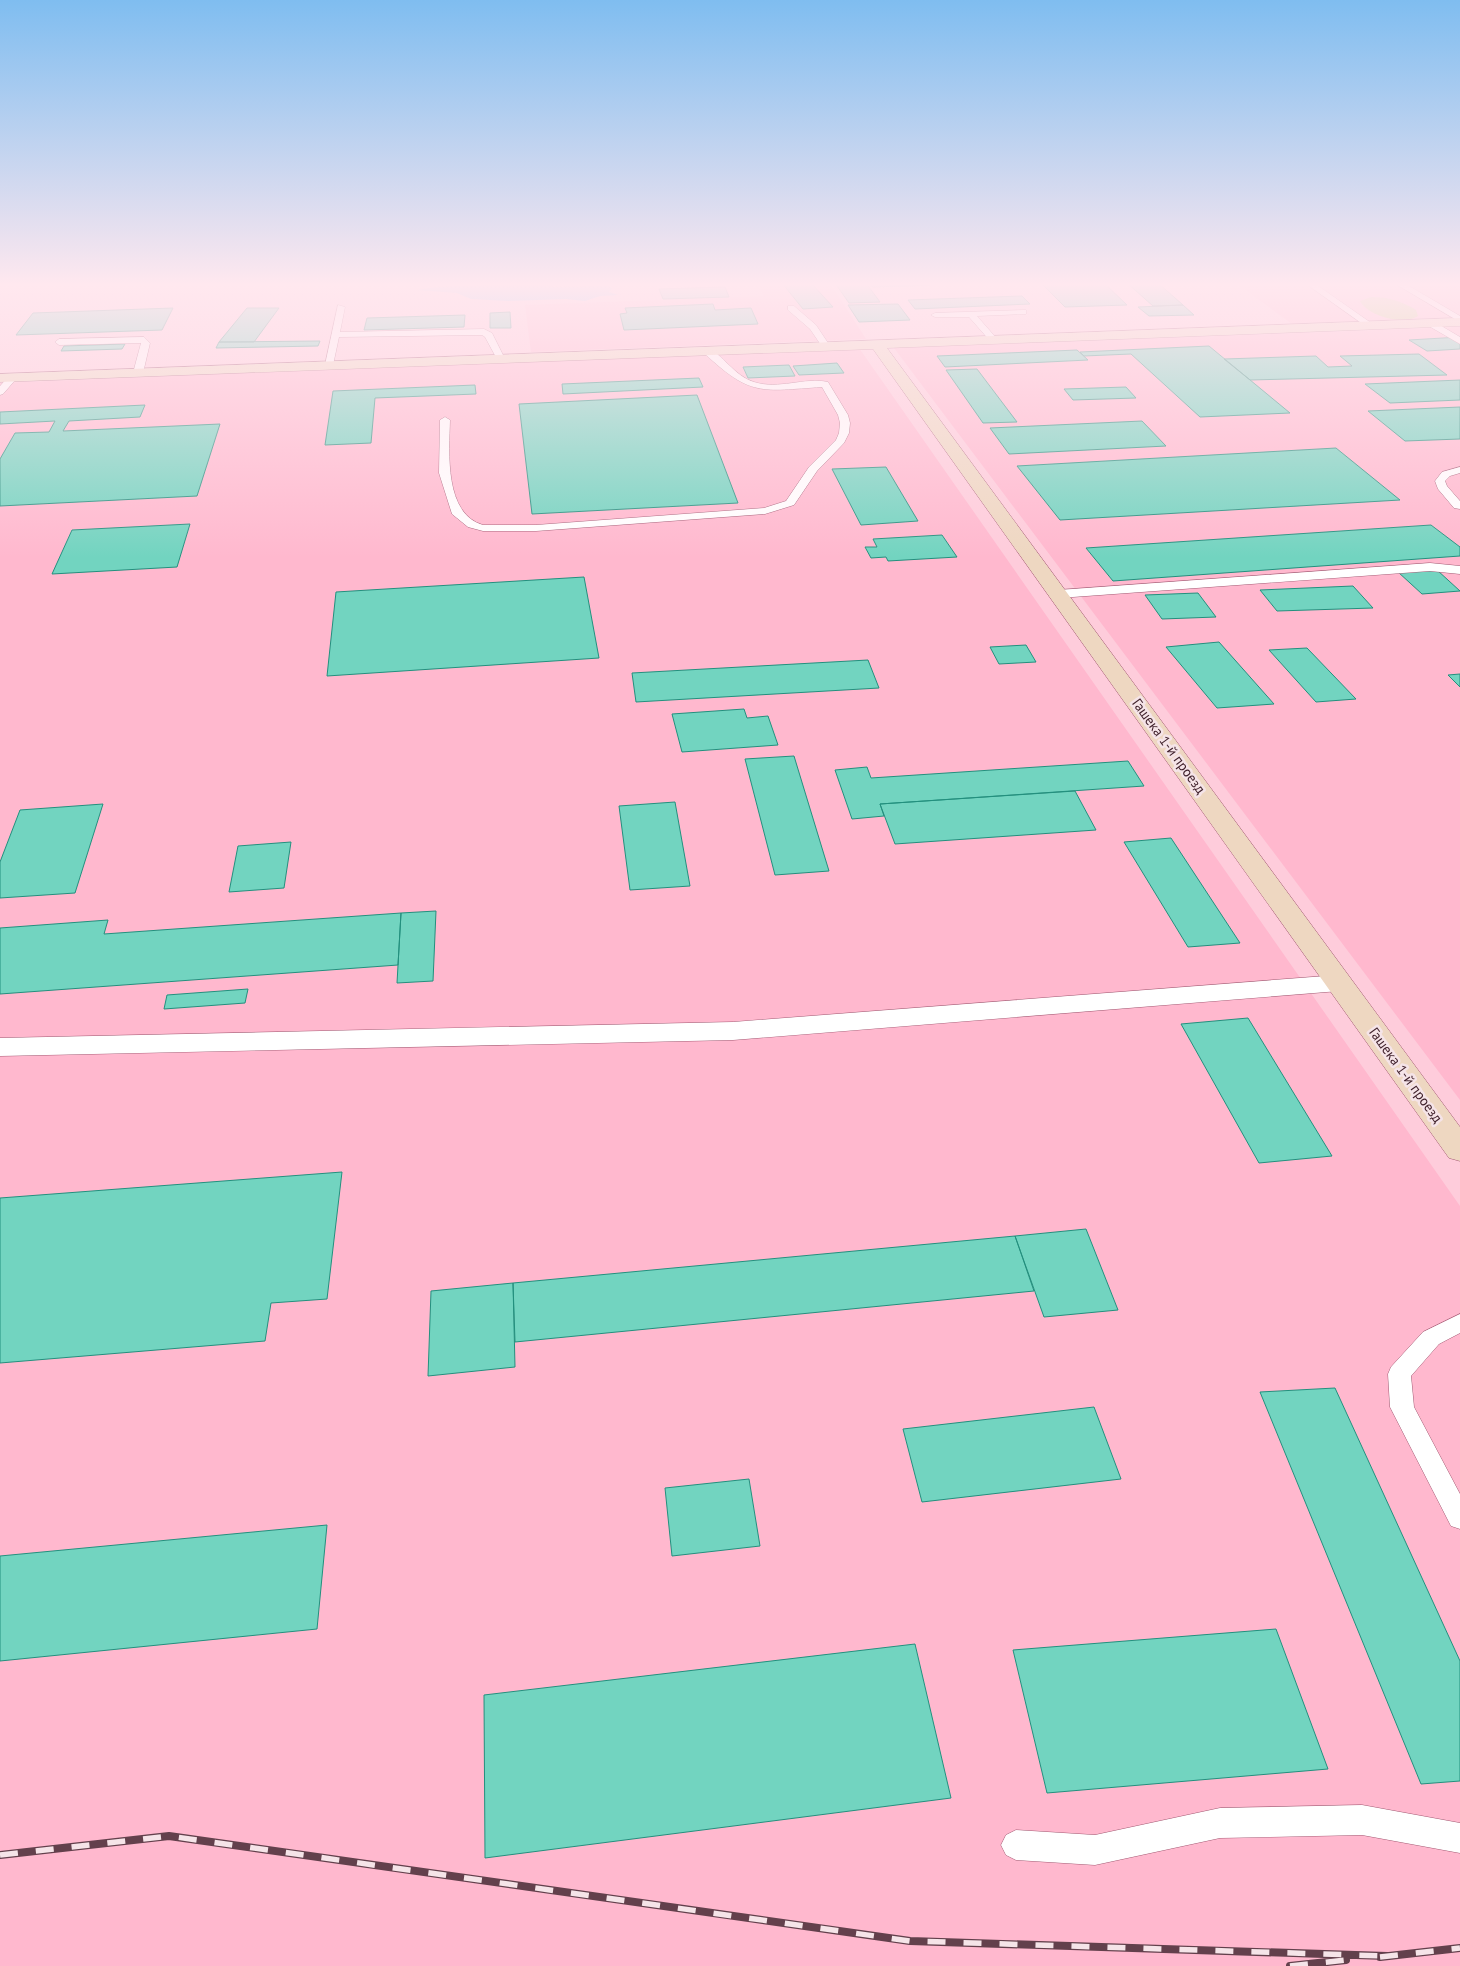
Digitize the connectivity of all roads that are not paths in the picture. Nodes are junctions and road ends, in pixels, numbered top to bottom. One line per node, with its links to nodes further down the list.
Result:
1 (92, 375): 4 (main road)
2 (734, 375): 6 (lane)
3 (899, 375): 10 (main road, Гашека 1-й проезд)
4 (6, 378): 5 (lane)
5 (0, 392)
6 (445, 420)
7 (1460, 470): 8 (lane)
8 (1458, 506)
9 (1460, 570): 10 (lane)
10 (1059, 594): 11 (main road, Гашека 1-й проезд)
11 (1339, 983): 12 (street); 13 (main road, Гашека 1-й проезд)
12 (0, 1047)
13 (1460, 1149)
14 (1460, 1324): 15 (lane)
15 (1460, 1518)
16 (1460, 1838): 17 (lane)
17 (1016, 1845)

